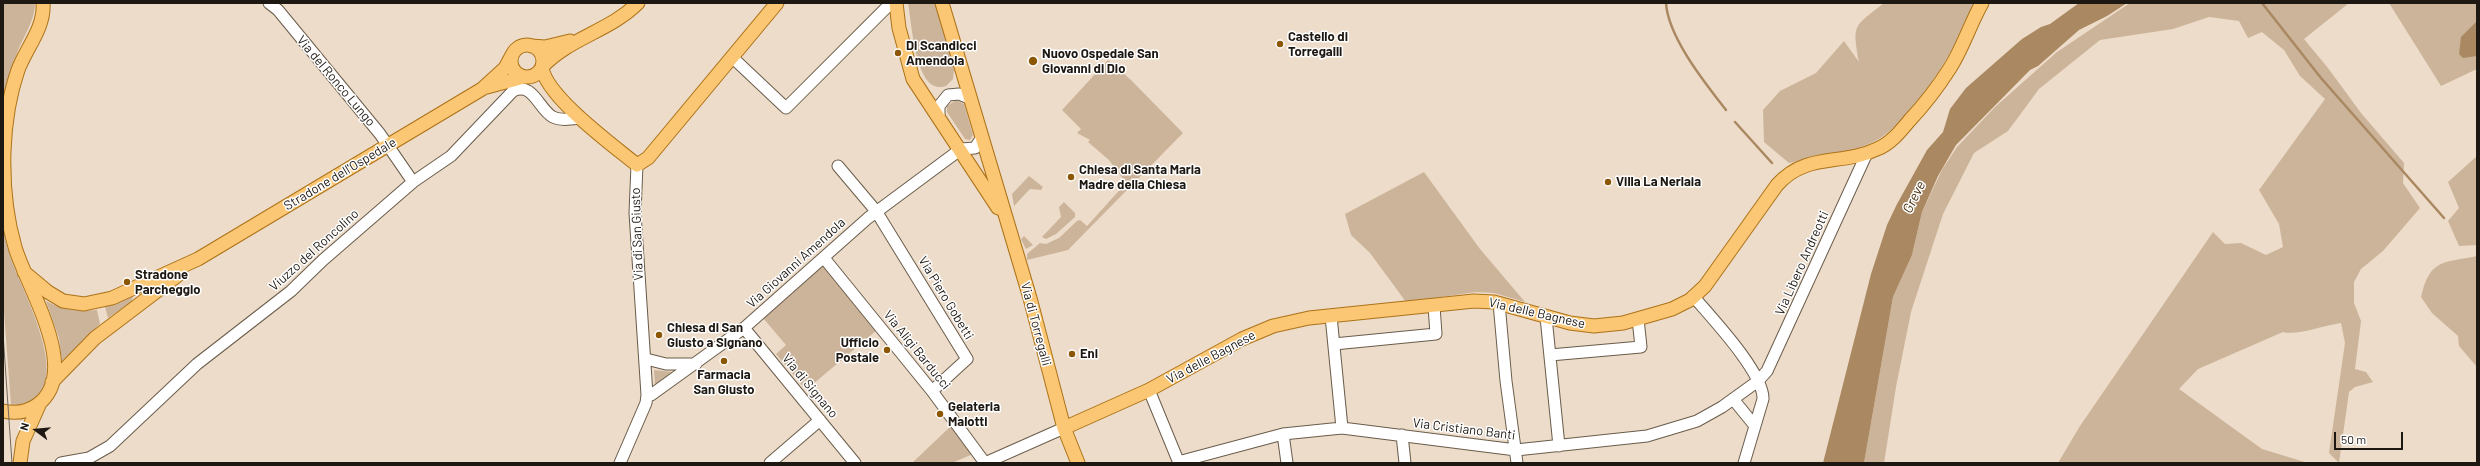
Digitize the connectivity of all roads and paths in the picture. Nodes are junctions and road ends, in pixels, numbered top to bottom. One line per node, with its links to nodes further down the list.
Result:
1 (43, 3): 31 (main road)
2 (269, 3): 21 (street, Via del Ronco Lungo)
3 (638, 3): 9 (main road)
4 (777, 3): 12 (main road)
5 (891, 3): 12 (street)
6 (896, 3): 18 (main road, Via di Torregalli)
7 (942, 3): 17 (main road, Via di Torregalli)
8 (1982, 3): 23 (main road, Via delle Bagnese)
9 (579, 39): 10 (main road); 13 (main road)
10 (531, 46): 11 (main road); 13 (main road)
11 (512, 55): 14 (main road); 15 (main road, Stradone dell'Ospedale)
12 (733, 58): 24 (main road)
13 (542, 66): 14 (main road); 16 (main road)
14 (524, 77): 15 (main road, Stradone dell'Ospedale); 16 (main road)
15 (482, 89): 21 (main road, Stradone dell'Ospedale)
16 (557, 95): 19 (main road)
17 (971, 99): 18 (street); 20 (main road, Via di Torregalli)
18 (939, 115): 22 (main road, Via di Torregalli)
19 (581, 118): 24 (main road); 26 (street, Viuzzo del Roncolino)
20 (982, 137): 22 (street); 28 (main road, Via di Torregalli)
21 (388, 145): 26 (street, Via del Ronco Lungo); 30 (main road, Stradone dell'Ospedale)
22 (961, 149): 27 (street, Via Giovanni Amendola); 28 (main road, Via di Torregalli)
23 (1867, 153): 32 (main road, Via delle Bagnese); 43 (street, Via Libero Andreotti)
24 (637, 165): 41 (street, Via di San Giusto)
25 (838, 166): 27 (street)
26 (413, 182): 62 (street, Viuzzo del Roncolino)
27 (876, 211): 29 (street, Via Giovanni Amendola); 46 (street, Via Piero Gobetti)
28 (1007, 221): 53 (main road, Via di Torregalli)
29 (824, 258): 38 (street, Via Giovanni Amendola); 46 (street, Via Aligi Barducci)
30 (198, 259): 31 (main road, Stradone dell'Ospedale); 44 (main road, Stradone dell'Ospedale)
31 (24, 272): 44 (main road)
32 (1694, 296): 37 (main road, Via delle Bagnese); 43 (street)
33 (1499, 303): 34 (main road, Via delle Bagnese); 36 (main road, Via delle Bagnese); 58 (street)
34 (1434, 306): 35 (main road, Via delle Bagnese); 39 (street)
35 (1331, 316): 39 (street); 45 (main road, Via delle Bagnese)
36 (1546, 317): 37 (main road, Via delle Bagnese); 40 (street)
37 (1638, 319): 40 (street)
38 (744, 328): 42 (street, Via Giovanni Amendola); 51 (street, Via di Signano)
39 (1334, 344): 54 (street)
40 (1550, 356): 57 (street)
41 (646, 359): 42 (street); 47 (street, Via di San Giusto)
42 (696, 364): 47 (street, Via Giovanni Amendola)
43 (1758, 381): 48 (street, Via Cristiano Banti); 52 (street)
44 (52, 382): 49 (main road)
45 (1149, 390): 53 (main road, Via delle Bagnese); 60 (street)
46 (932, 391): 65 (street, Via Aligi Barducci)
47 (647, 399): 59 (street, Via di San Giusto)
48 (1733, 399): 52 (street); 57 (street, Via Cristiano Banti)
49 (40, 403): 50 (main road); 61 (main road)
50 (3, 411)
51 (820, 420): 63 (street); 64 (street, Via di Signano)
52 (1755, 426): 70 (street)
53 (1064, 428): 65 (street); 66 (main road, Via di Torregalli)
54 (1342, 428): 55 (street, Via Cristiano Banti); 56 (street, Via Cristiano Banti)
55 (1283, 434): 60 (street, Via Cristiano Banti); 67 (street)
56 (1402, 435): 58 (street, Via Cristiano Banti); 68 (street)
57 (1559, 446): 58 (street, Via Cristiano Banti)
58 (1516, 450): 69 (street)
59 (622, 462)
60 (1179, 462)
61 (20, 463)
62 (61, 463)
63 (770, 463)
64 (855, 463)
65 (985, 463)
66 (1078, 463)
67 (1287, 463)
68 (1405, 463)
69 (1517, 463)
70 (1744, 463)

